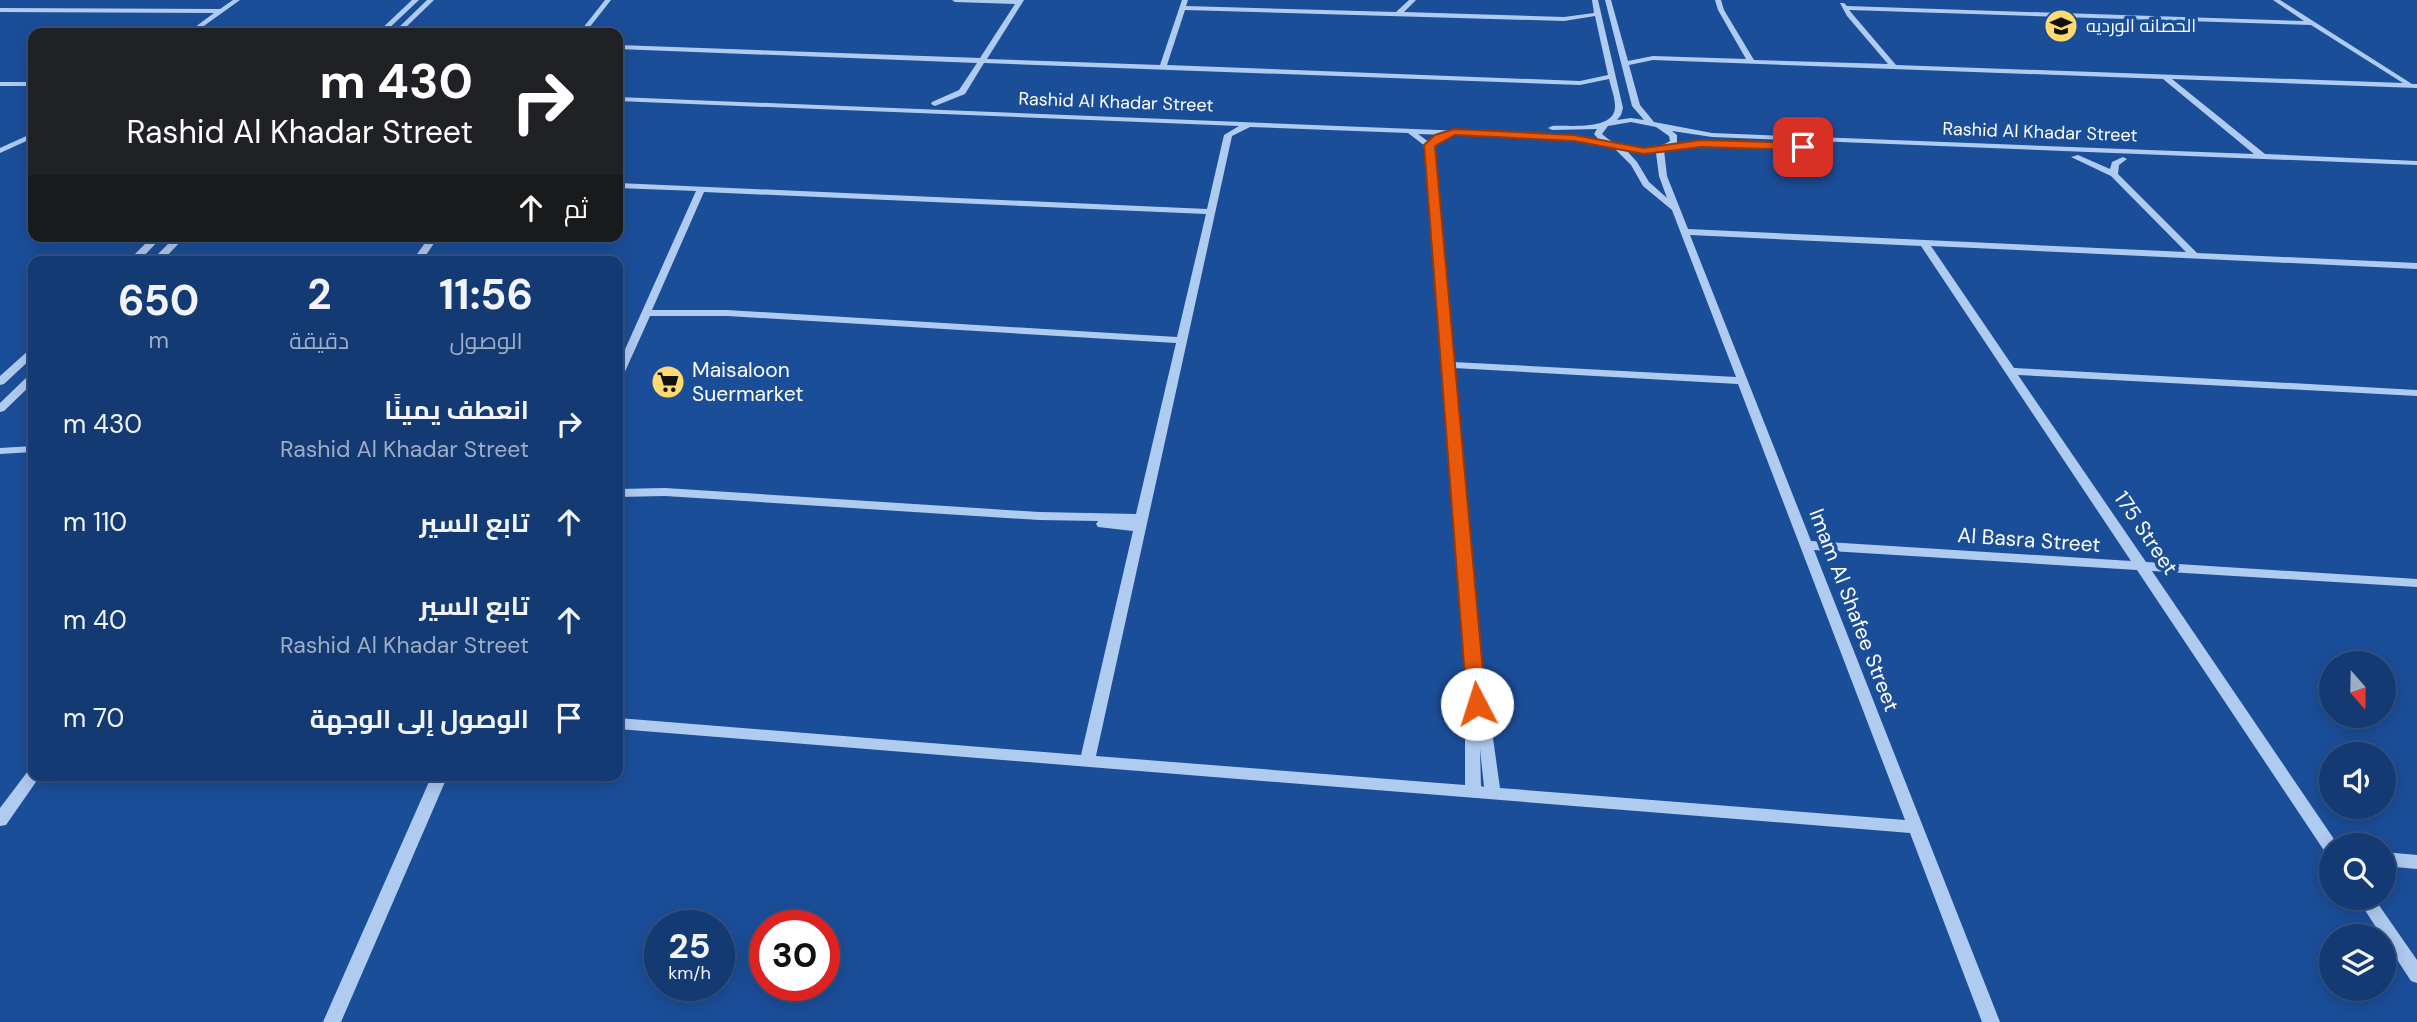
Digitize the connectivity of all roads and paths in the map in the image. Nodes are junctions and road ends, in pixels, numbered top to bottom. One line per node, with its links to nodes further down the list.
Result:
1 (79, 0): 17 (street)
2 (85, 0): 17 (street)
3 (237, 0): 19 (street)
4 (416, 0): 25 (street)
5 (431, 0): 26 (street)
6 (608, 0): 27 (street)
7 (955, 0): 13 (street)
8 (1413, 0): 18 (street)
9 (1595, 0): 20 (street)
10 (1608, 0): 29 (street)
11 (1718, 0): 32 (street)
12 (2277, 0): 22 (street)
13 (1020, 1): 31 (street)
14 (1843, 4): 22 (street); 35 (street)
15 (1184, 5): 18 (street); 34 (street)
16 (0, 10): 17 (street)
17 (64, 10): 19 (street)
18 (1407, 10): 21 (street)
19 (221, 12): 24 (street)
20 (1598, 14): 21 (street); 23 (street)
21 (1564, 19): 23 (street)
22 (2313, 23): 43 (street)
23 (1602, 27): 36 (street)
24 (197, 28)
25 (385, 28)
26 (401, 28)
27 (586, 28)
28 (623, 47): 31 (street)
29 (1621, 49): 30 (street); 33 (street)
30 (1653, 58): 32 (street); 33 (street)
31 (982, 60): 34 (street); 45 (street)
32 (1751, 61): 35 (street)
33 (1625, 64): 53 (street)
34 (1163, 66): 40 (street)
35 (1894, 66): 38 (street)
36 (1611, 76): 40 (street); 46 (street)
37 (0, 77): 39 (street)
38 (2165, 77): 43 (street); 68 (street)
39 (28, 78)
40 (1580, 83): 46 (street)
41 (0, 84): 42 (street)
42 (28, 84)
43 (2414, 86)
44 (623, 92): 49 (street, Rashid Al Khadar Street)
45 (962, 92): 48 (street); 49 (street)
46 (1614, 92): 51 (street)
47 (623, 99): 50 (street, Rashid Al Khadar Street)
48 (972, 103): 49 (street, Rashid Al Khadar Street); 54 (street, Rashid Al Khadar Street)
49 (935, 104)
50 (1207, 121): 52 (street, Rashid Al Khadar Street); 59 (street)
51 (1610, 122): 53 (street, Rashid Al Khadar Street); 54 (street)
52 (1255, 123): 57 (street, Rashid Al Khadar Street); 59 (street)
53 (1653, 124): 55 (street, Rashid Al Khadar Street)
54 (1600, 127): 63 (street, Imam Al Shafee Street)
55 (1663, 127): 64 (street); 68 (street, Rashid Al Khadar Street)
56 (28, 129): 61 (street)
57 (1406, 130): 58 (street, Rashid Al Khadar Street); 62 (street)
58 (1454, 132): 62 (street); 63 (street, Rashid Al Khadar Street)
59 (1228, 135): 75 (street)
60 (28, 137): 66 (street)
61 (0, 143)
62 (1429, 145): 90 (street)
63 (1615, 146): 65 (street, Rashid Al Khadar Street); 76 (street, Imam Al Shafee Street)
64 (1671, 146): 65 (street, Rashid Al Khadar Street); 67 (street, Rashid Al Khadar Street)
65 (1660, 150): 76 (street, Imam Al Shafee Street)
66 (0, 151)
67 (2075, 157): 69 (street, Rashid Al Khadar Street); 72 (street)
68 (2264, 157): 70 (street, Rashid Al Khadar Street)
69 (2123, 159): 71 (street, Rashid Al Khadar Street); 72 (street)
70 (2417, 163)
71 (2417, 170)
72 (2114, 174): 83 (street)
73 (623, 185): 74 (street)
74 (701, 189): 75 (street); 85 (street)
75 (1210, 212): 87 (street)
76 (1678, 214): 77 (street, Imam Al Shafee Street)
77 (1685, 232): 80 (street); 92 (street, Imam Al Shafee Street)
78 (153, 242): 81 (street)
79 (176, 242): 82 (street)
80 (1924, 243): 83 (street); 91 (street, 175 Street)
81 (138, 256)
82 (161, 256)
83 (2195, 256): 84 (street)
84 (2417, 266)
85 (648, 309): 86 (street); 89 (street)
86 (727, 313): 87 (street)
87 (1182, 337): 102 (street)
88 (28, 357): 93 (street)
89 (623, 365)
90 (1448, 365): 92 (street); 106 (street)
91 (2011, 371): 95 (street); 104 (street, 175 Street)
92 (1742, 380): 103 (street, Imam Al Shafee Street)
93 (0, 382)
94 (28, 382): 96 (street)
95 (2417, 393)
96 (0, 409)
97 (28, 449): 98 (street)
98 (0, 451)
99 (623, 486): 101 (street)
100 (623, 492): 101 (street)
101 (665, 492): 102 (street)
102 (1141, 523): 108 (street)
103 (1806, 545): 104 (street, Al Basra Street); 114 (street, Imam Al Shafee Street)
104 (2142, 566): 105 (street, Al Basra Street); 115 (street, 175 Street)
105 (2417, 583)
106 (1477, 704): 111 (street); 112 (street)
107 (623, 724): 108 (street)
108 (1087, 761): 111 (street)
109 (29, 781): 113 (street)
110 (437, 781): 120 (street)
111 (1473, 792): 112 (street)
112 (1493, 793): 114 (street)
113 (0, 820)
114 (1916, 827): 121 (street, Imam Al Shafee Street)
115 (2322, 833)
116 (2396, 860): 117 (street)
117 (2417, 862)
118 (2373, 910): 119 (street)
119 (2417, 975)
120 (332, 1022)
121 (1992, 1022)

